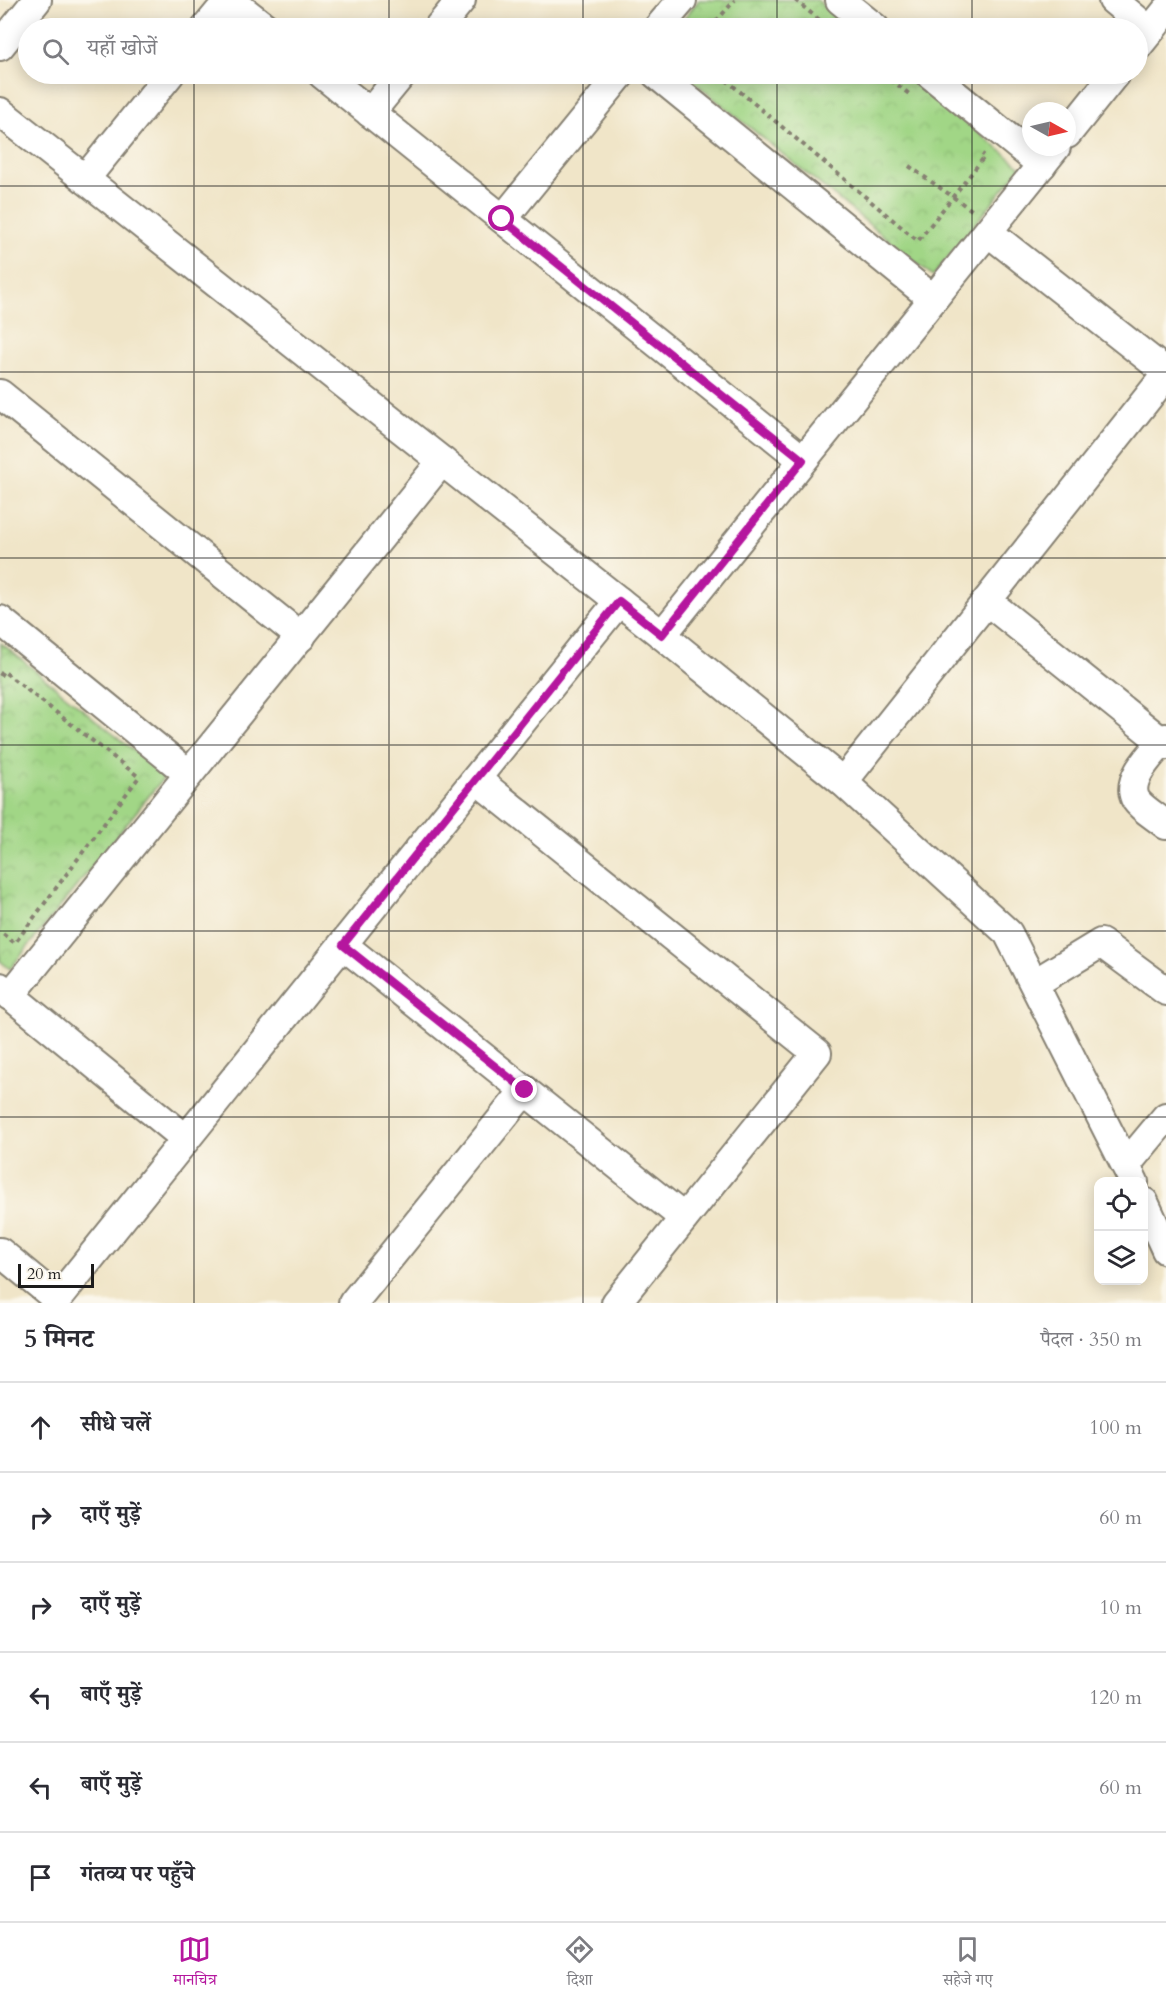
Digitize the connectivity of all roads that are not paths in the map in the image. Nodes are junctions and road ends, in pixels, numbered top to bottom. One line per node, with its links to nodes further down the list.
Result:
1 (38, 0): 7 (street)
2 (230, 0): 8 (street); 9 (street)
3 (460, 0): 10 (street)
4 (682, 0): 11 (street)
5 (840, 0): 12 (street)
6 (1113, 0): 13 (street)
7 (23, 18)
8 (215, 18)
9 (253, 18)
10 (446, 18)
11 (667, 18)
12 (862, 18)
13 (1137, 18)
14 (18, 24): 15 (street)
15 (0, 46)
16 (162, 84): 28 (street)
17 (335, 84): 24 (street)
18 (394, 84): 24 (street)
19 (613, 84): 29 (street)
20 (668, 84): 31 (street)
21 (945, 84): 26 (street)
22 (1107, 84): 25 (street)
23 (0, 112): 28 (street)
24 (370, 112): 29 (street)
25 (1076, 123)
26 (1022, 137)
27 (1049, 156): 30 (street)
28 (85, 179): 35 (street)
29 (502, 219): 34 (street)
30 (990, 229): 31 (street); 32 (street)
31 (933, 299): 34 (street)
32 (1166, 373): 37 (street)
33 (0, 394): 40 (street)
34 (803, 460): 39 (street)
35 (442, 461): 36 (street); 40 (street)
36 (619, 601): 39 (street); 43 (street)
37 (987, 601): 41 (street); 44 (street)
38 (0, 620): 42 (street)
39 (662, 635): 44 (street)
40 (301, 637): 42 (street)
41 (1165, 742): 45 (street)
42 (189, 774): 49 (street)
43 (476, 779): 46 (street); 55 (street)
44 (843, 782): 47 (street)
45 (1166, 825)
46 (343, 945): 50 (street); 52 (street)
47 (1035, 983): 48 (street); 53 (street)
48 (1166, 991)
49 (5, 992): 52 (street)
50 (525, 1090): 55 (street); 59 (street)
51 (1166, 1117): 53 (street)
52 (186, 1139): 58 (street)
53 (1130, 1173)
54 (1148, 1212): 56 (street)
55 (684, 1218): 60 (street)
56 (1166, 1250)
57 (0, 1252): 58 (street)
58 (55, 1301)
59 (353, 1303)
60 (616, 1303)

